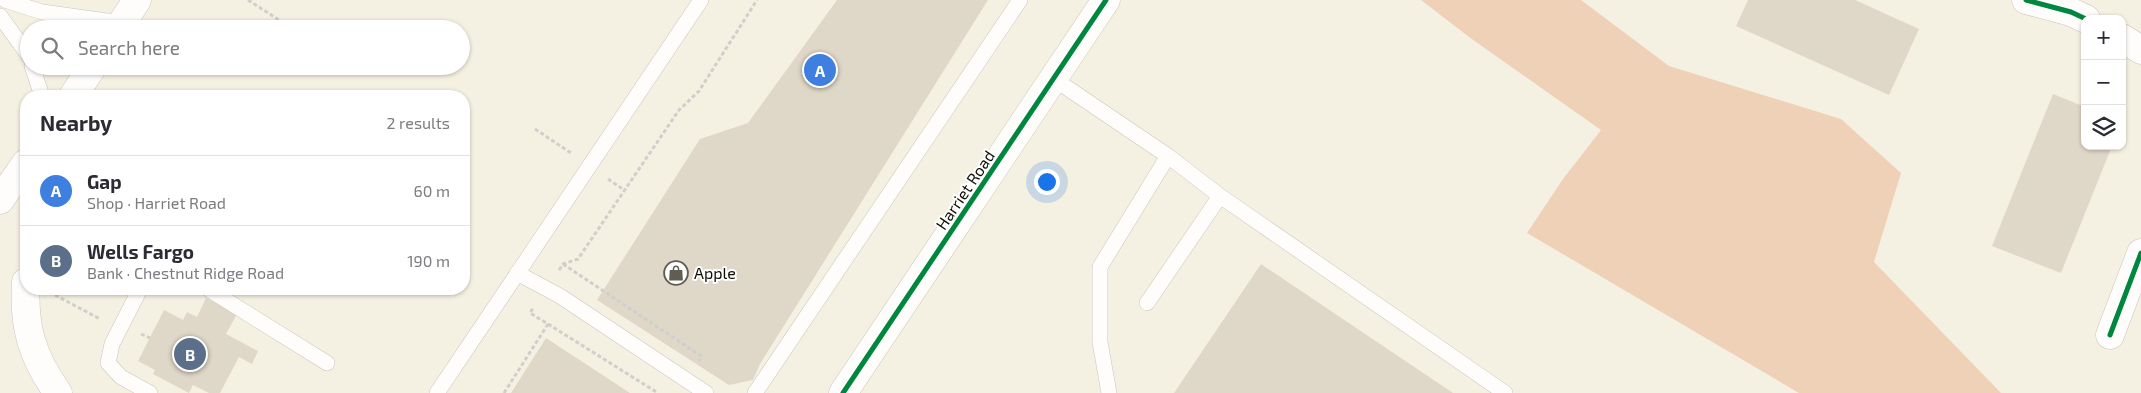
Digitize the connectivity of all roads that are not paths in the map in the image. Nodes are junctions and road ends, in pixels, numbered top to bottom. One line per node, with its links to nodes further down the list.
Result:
1 (5, 0): 9 (lane)
2 (137, 0): 10 (street)
3 (701, 0): 26 (lane)
4 (1020, 0): 37 (lane)
5 (1106, 0): 17 (street, Harriet Road)
6 (2026, 0): 8 (street)
7 (0, 16): 12 (lane)
8 (2081, 17)
9 (86, 20)
10 (123, 20)
11 (2126, 41): 13 (street)
12 (20, 44)
13 (2141, 50)
14 (35, 75): 18 (lane)
15 (87, 75): 19 (street)
16 (90, 75): 20 (street)
17 (1054, 79): 21 (lane); 38 (street, Harriet Road)
18 (40, 90)
19 (77, 90)
20 (85, 90)
21 (1168, 156): 23 (lane); 39 (lane)
22 (20, 172): 24 (street)
23 (1220, 196): 30 (lane); 40 (lane)
24 (0, 200)
25 (2141, 253): 31 (street)
26 (518, 273): 35 (lane); 36 (lane)
27 (26, 295): 33 (street)
28 (137, 295): 34 (lane)
29 (218, 295): 32 (lane)
30 (1147, 303)
31 (2110, 335)
32 (327, 363)
33 (58, 393)
34 (150, 393)
35 (437, 393)
36 (706, 393)
37 (755, 393)
38 (843, 393)
39 (1109, 393)
40 (1505, 393)

